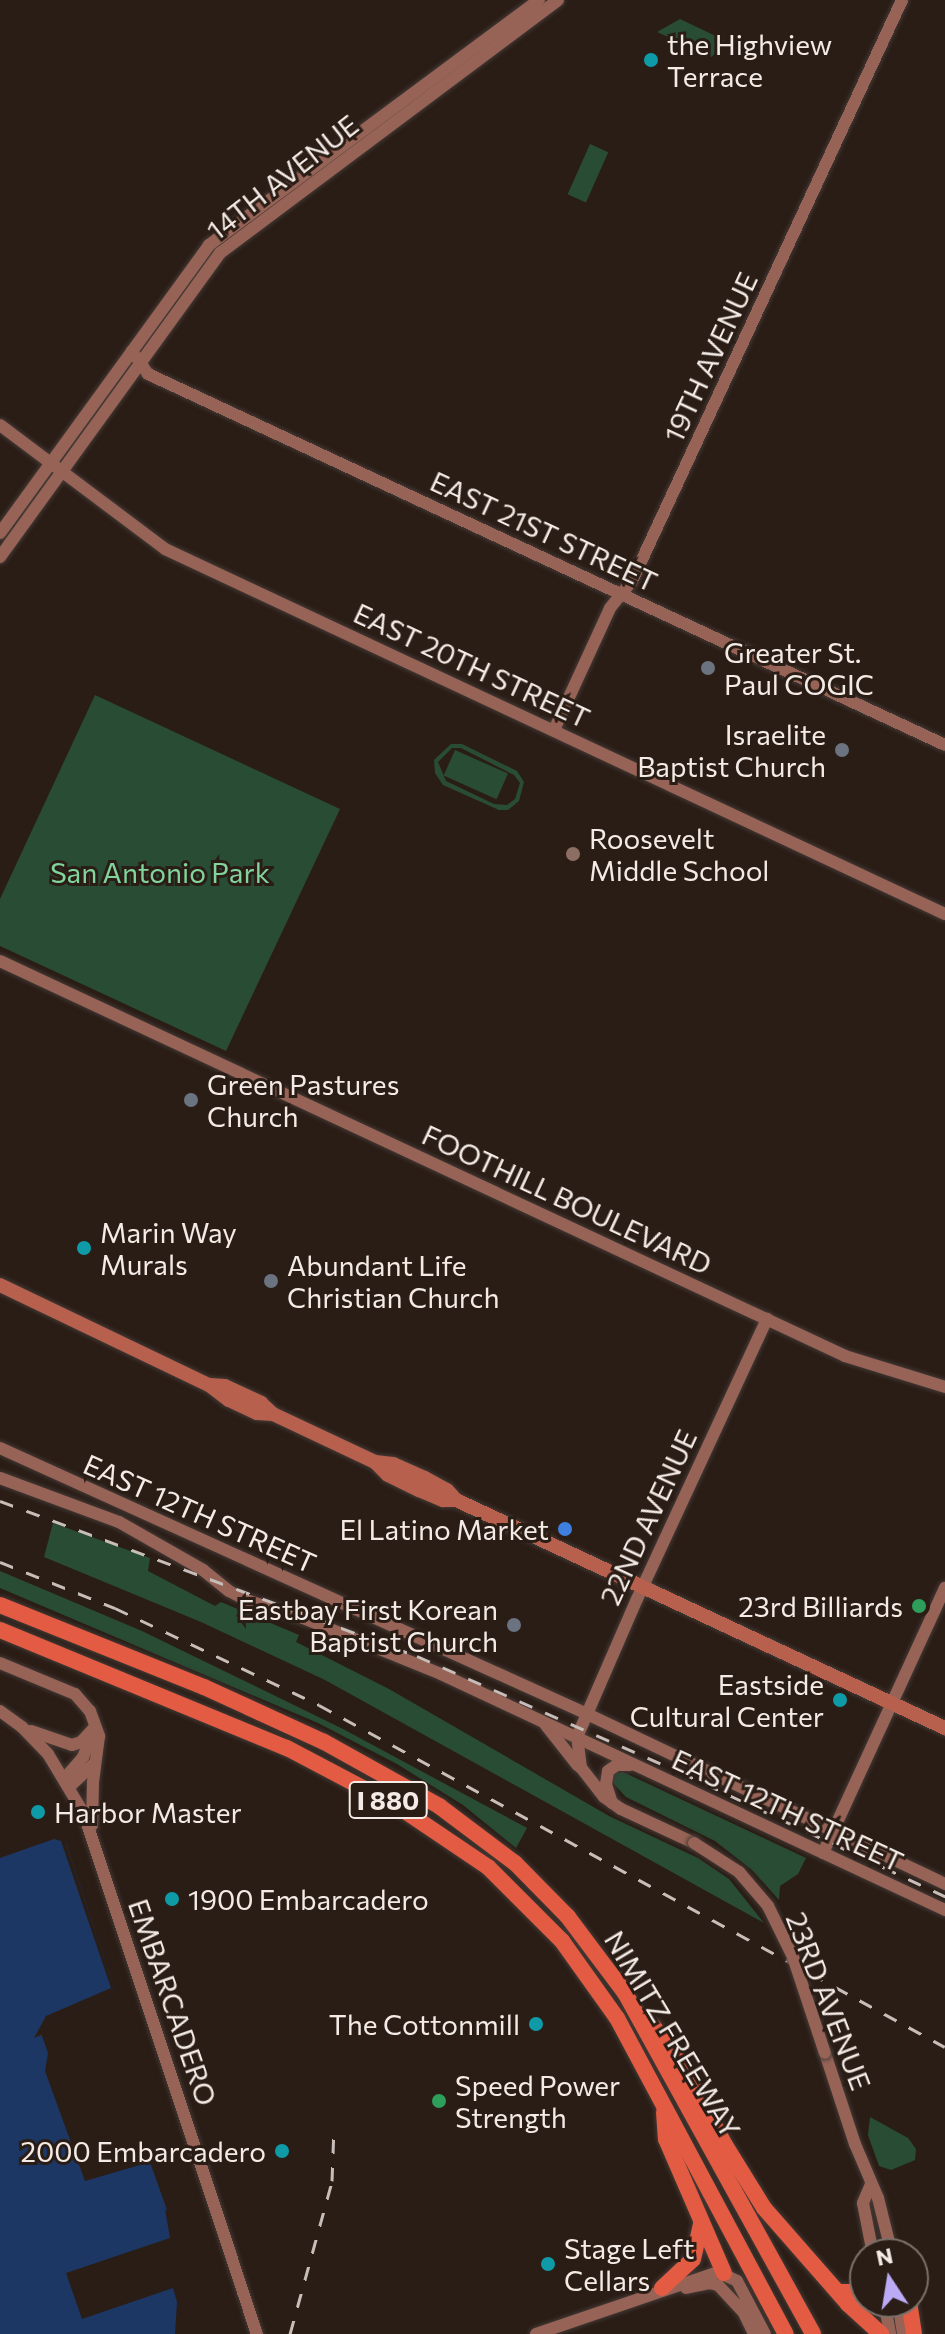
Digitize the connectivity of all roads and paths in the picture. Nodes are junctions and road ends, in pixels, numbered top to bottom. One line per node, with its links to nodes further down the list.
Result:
1 (539, 0): 4 (main road, 14TH AVENUE)
2 (558, 0): 5 (main road, 14TH AVENUE)
3 (902, 0): 10 (main road, 19TH AVENUE)
4 (132, 351): 5 (main road, EAST 21ST STREET); 7 (main road, 14TH AVENUE)
5 (139, 363): 7 (main road, 14TH AVENUE); 10 (main road, EAST 21ST STREET)
6 (0, 425): 7 (main road, EAST 20TH STREET)
7 (55, 467): 8 (main road, 14TH AVENUE); 9 (main road, 14TH AVENUE); 11 (main road, EAST 20TH STREET)
8 (0, 533)
9 (0, 557)
10 (622, 594): 11 (main road, 19TH AVENUE); 12 (main road, EAST 21ST STREET)
11 (554, 730): 13 (main road, EAST 20TH STREET)
12 (945, 745)
13 (945, 914)
14 (0, 961): 16 (main road, FOOTHILL BOULEVARD)
15 (1, 1287): 20 (main road)
16 (767, 1319): 17 (main road, FOOTHILL BOULEVARD); 20 (main road, 22ND AVENUE)
17 (945, 1387)
18 (0, 1448): 27 (main road, EAST 12TH STREET)
19 (0, 1478): 28 (main road, EAST 12TH STREET)
20 (642, 1586): 25 (main road); 27 (main road, 22ND AVENUE)
21 (945, 1588): 25 (main road)
22 (0, 1605): 43 (highway, NIMITZ FREEWAY / I 880)
23 (0, 1630): 44 (highway, NIMITZ FREEWAY / I 880)
24 (0, 1663): 30 (main road)
25 (891, 1703): 31 (main road); 38 (main road)
26 (0, 1711): 29 (main road, EMBARCADERO)
27 (585, 1713): 32 (main road, 22ND AVENUE); 38 (main road, EAST 12TH STREET)
28 (542, 1721): 32 (main road, EAST 12TH STREET); 35 (main road, 23RD AVENUE)
29 (22, 1727): 30 (main road); 36 (main road, EMBARCADERO)
30 (95, 1727): 33 (main road); 36 (main road)
31 (945, 1728)
32 (577, 1737): 34 (main road, EAST 12TH STREET); 35 (main road)
33 (97, 1761): 36 (main road); 39 (main road)
34 (634, 1764): 37 (main road); 40 (main road, EAST 12TH STREET)
35 (581, 1768): 37 (main road, 23RD AVENUE)
36 (67, 1782): 39 (main road, EMBARCADERO)
37 (612, 1803): 45 (main road, 23RD AVENUE, bridge)
38 (831, 1832): 40 (main road); 41 (main road, EAST 12TH STREET)
39 (93, 1840): 54 (main road, EMBARCADERO)
40 (823, 1853): 42 (main road, EAST 12TH STREET)
41 (945, 1884)
42 (945, 1910)
43 (625, 1993): 51 (highway); 59 (highway, NIMITZ FREEWAY / I 880)
44 (664, 2110): 46 (highway); 58 (highway, NIMITZ FREEWAY / I 880)
45 (871, 2184): 47 (main road, 23RD AVENUE); 48 (main road, 23RD AVENUE)
46 (702, 2223): 49 (highway); 50 (highway)
47 (870, 2238)
48 (888, 2238)
49 (724, 2273): 50 (main road); 53 (main road); 57 (main road)
50 (655, 2292): 53 (main road); 55 (main road)
51 (840, 2292): 52 (highway); 60 (highway)
52 (849, 2292)
53 (741, 2310): 56 (main road)
54 (257, 2334)
55 (536, 2334)
56 (754, 2334)
57 (765, 2334)
58 (786, 2334)
59 (813, 2334)
60 (881, 2334)

